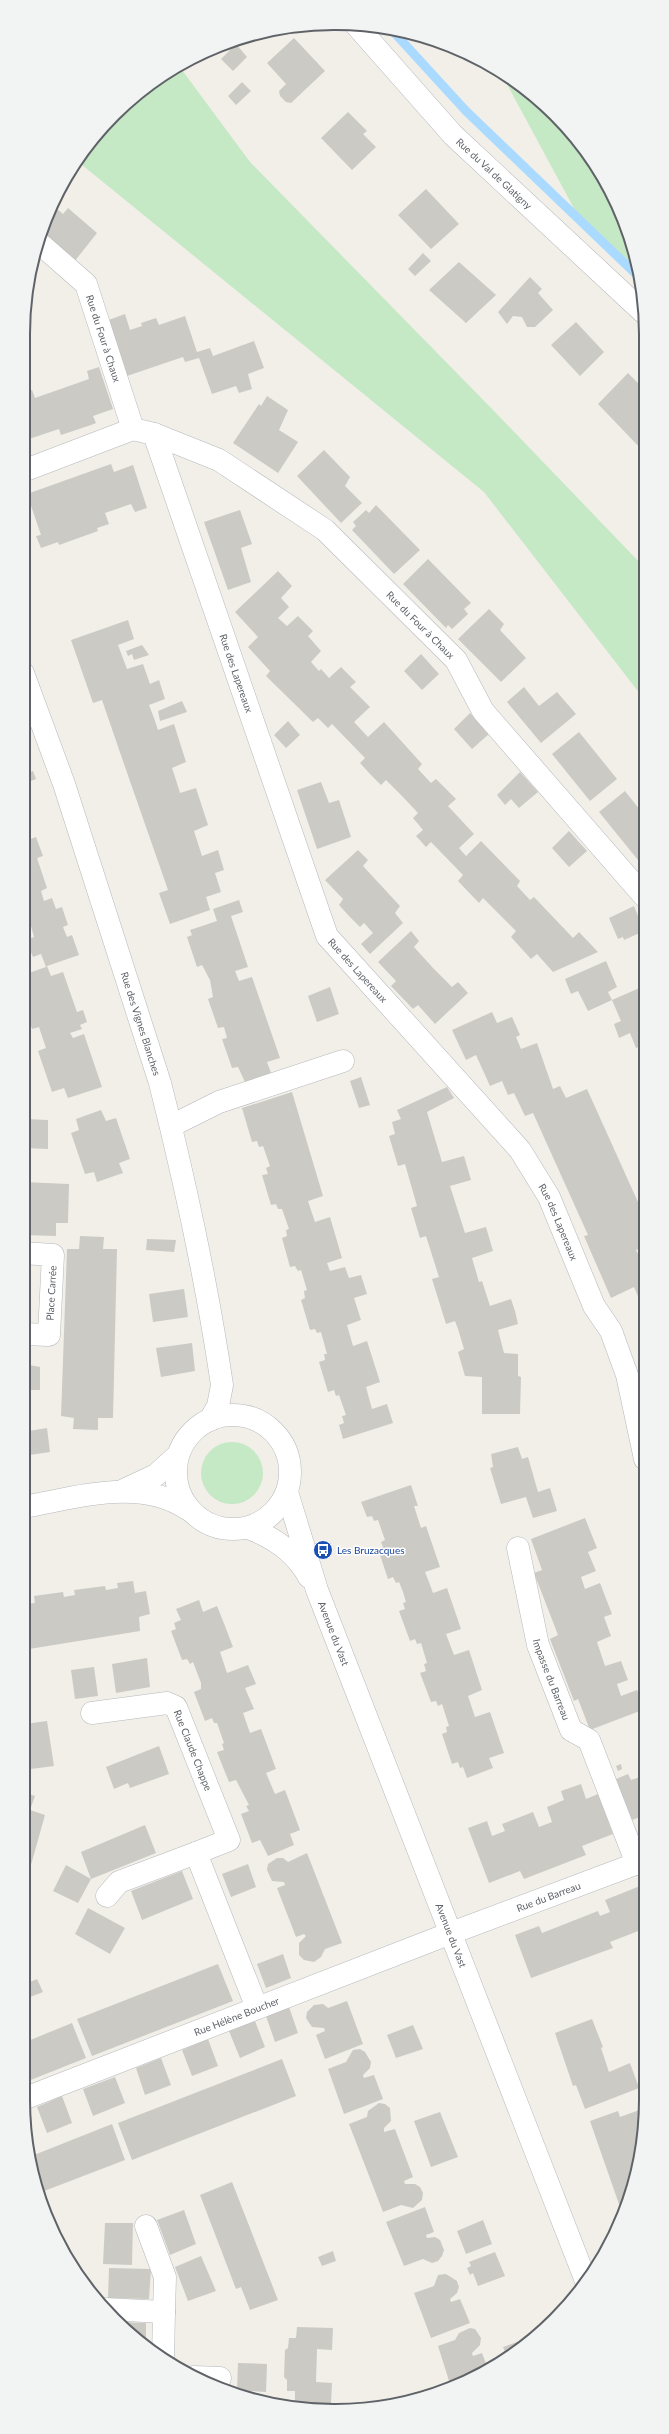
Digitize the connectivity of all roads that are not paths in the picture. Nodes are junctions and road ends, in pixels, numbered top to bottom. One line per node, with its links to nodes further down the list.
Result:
1 (362, 32): 3 (street, Rue du Val de Glatigny)
2 (43, 246): 4 (street, Rue du Four à Chaux)
3 (637, 307)
4 (144, 431): 5 (street); 7 (street, Rue du Four à Chaux); 15 (street, Rue des Lapereaux)
5 (30, 469)
6 (30, 692): 9 (street, Rue des Vignes Blanches)
7 (639, 890)
8 (343, 1061): 9 (street)
9 (171, 1126): 12 (street, Rue des Vignes Blanches)
10 (30, 1253): 11 (street, Place Carrée)
11 (30, 1334)
12 (222, 1385): 13 (street, Rue des Vignes Blanches); 14 (street, Rue des Vignes Blanches)
13 (236, 1415): 14 (street); 18 (street)
14 (210, 1420): 16 (street)
15 (639, 1431)
16 (178, 1455): 17 (street); 20 (street)
17 (124, 1490): 19 (street); 20 (street)
18 (287, 1492): 21 (street); 23 (street, Avenue du Vast)
19 (30, 1506)
20 (189, 1510): 21 (street)
21 (248, 1528): 23 (street, Avenue du Vast)
22 (518, 1548): 26 (street, Impasse du Barreau)
23 (317, 1590): 29 (street, Avenue du Vast)
24 (92, 1713): 25 (street, Rue Claude Chappe)
25 (196, 1853): 28 (street, Rue Claude Chappe); 30 (street)
26 (639, 1857)
27 (639, 1863): 29 (street, Rue du Barreau)
28 (107, 1896)
29 (450, 1933): 30 (street, Rue Hélène Boucher); 33 (street, Avenue du Vast)
30 (257, 2008): 31 (street, Rue Hélène Boucher)
31 (30, 2096)
32 (146, 2226): 35 (street)
33 (584, 2275)
34 (115, 2310): 35 (street)
35 (164, 2312): 36 (street)
36 (163, 2352)
37 (210, 2377): 38 (street)
38 (220, 2378)

